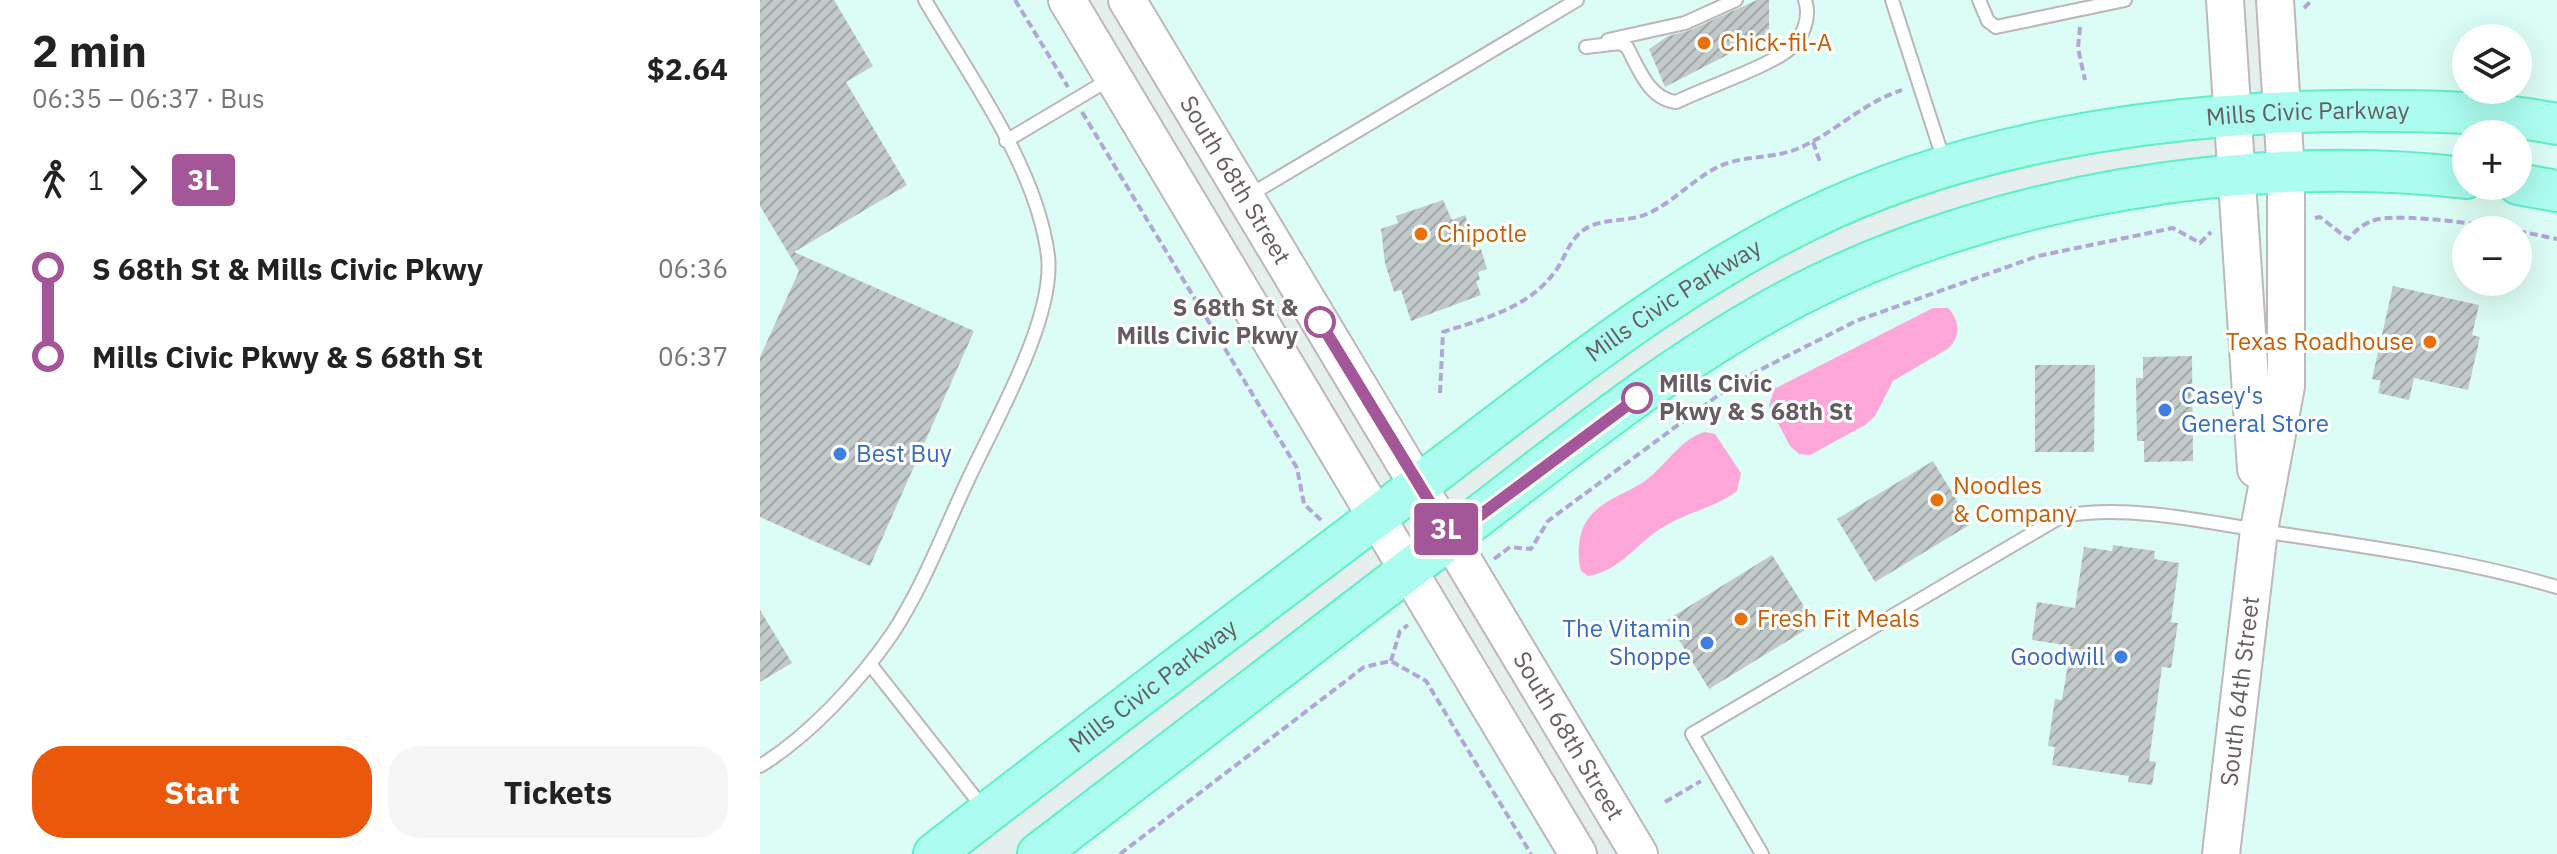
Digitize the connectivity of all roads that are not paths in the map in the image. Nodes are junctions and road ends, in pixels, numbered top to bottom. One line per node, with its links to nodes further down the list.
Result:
1 (925, 0): 17 (lane)
2 (1067, 0): 13 (street)
3 (1127, 0): 24 (street, South 68th Street)
4 (1577, 0): 12 (lane)
5 (1736, 0): 6 (lane)
6 (1805, 0)
7 (1892, 0): 18 (lane)
8 (2125, 0): 11 (lane)
9 (2225, 0): 15 (street, South 64th Street)
10 (2275, 0): 14 (street, South 64th Street)
11 (1980, 3)
12 (1561, 4): 24 (lane)
13 (1112, 77): 17 (lane); 26 (street)
14 (2280, 112): 15 (main road, Mills Civic Parkway); 16 (main road, Mills Civic Parkway); 19 (street, South 64th Street)
15 (2234, 116): 18 (main road, Mills Civic Parkway); 21 (street, South 64th Street)
16 (2557, 124)
17 (1006, 141): 31 (lane)
18 (1946, 168): 25 (main road, Mills Civic Parkway)
19 (2286, 173): 20 (main road); 21 (main road); 27 (street, South 64th Street)
20 (2452, 176)
21 (2239, 177): 27 (street, South 64th Street); 28 (main road)
22 (2532, 187): 23 (main road)
23 (2557, 191)
24 (1245, 198): 25 (street, South 68th Street)
25 (1418, 484): 26 (main road, Mills Civic Parkway); 28 (street, South 68th Street)
26 (1373, 517): 29 (street); 33 (main road, Mills Civic Parkway)
27 (2259, 530): 30 (lane); 38 (lane); 39 (street, South 64th Street)
28 (1451, 537): 29 (main road); 37 (street, South 68th Street)
29 (1408, 569): 35 (main road); 36 (street)
30 (2557, 587)
31 (870, 664): 32 (lane); 33 (lane)
32 (760, 766)
33 (987, 813): 34 (main road, Mills Civic Parkway)
34 (934, 854)
35 (1038, 854)
36 (1578, 854)
37 (1639, 854)
38 (1762, 854)
39 (2221, 854)

